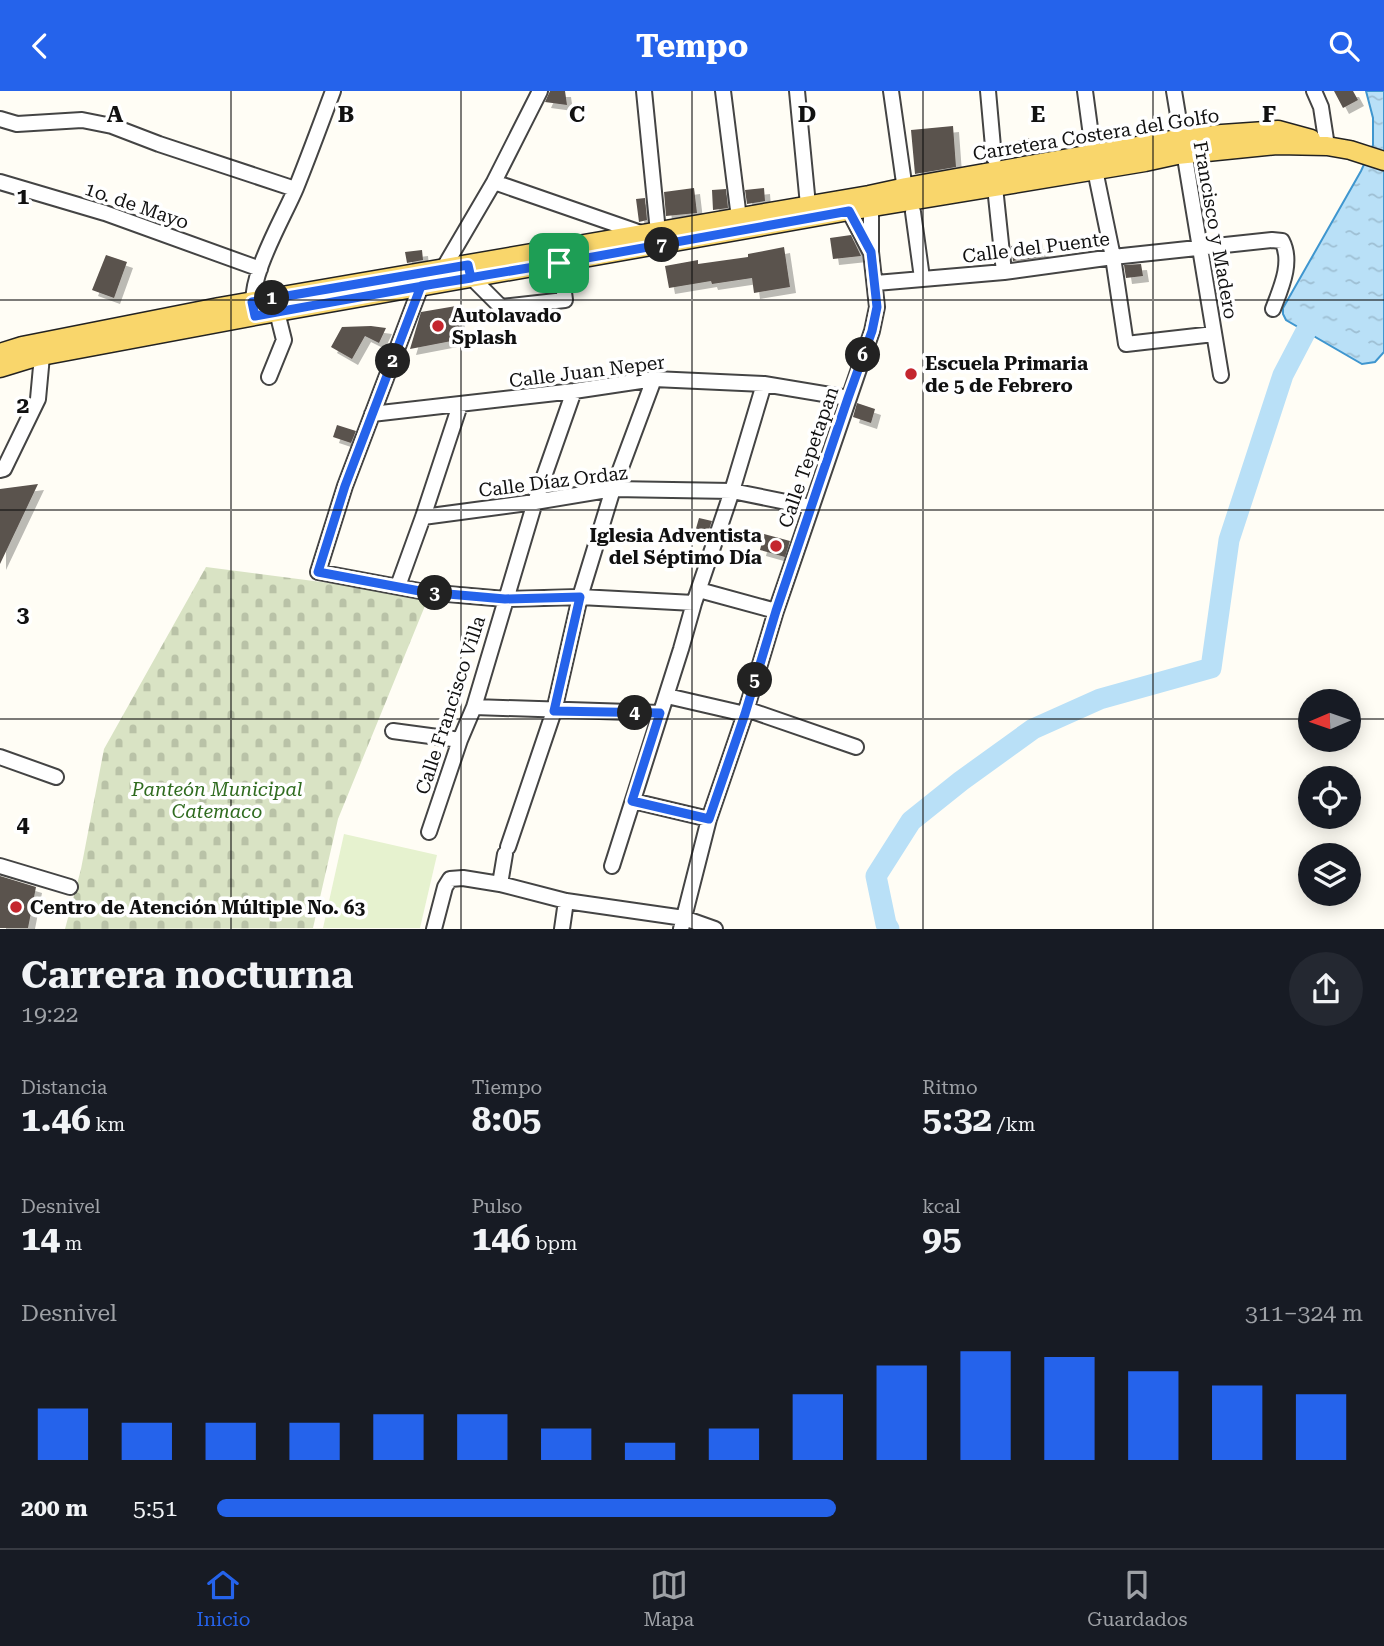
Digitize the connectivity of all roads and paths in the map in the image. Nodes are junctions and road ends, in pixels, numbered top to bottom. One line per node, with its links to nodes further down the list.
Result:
1 (333, 91): 22 (street)
2 (540, 91): 19 (street)
3 (644, 91): 28 (street)
4 (723, 91): 27 (street)
5 (797, 91): 25 (street)
6 (891, 91): 23 (street)
7 (988, 91): 15 (street)
8 (1085, 91): 12 (street)
9 (1174, 91): 13 (street, Francisco y Madero)
10 (1314, 91): 14 (street)
11 (0, 119): 22 (street)
12 (1092, 143)
13 (1183, 146): 14 (main road, Carretera Costera del Golfo); 17 (main road, Carretera Costera del Golfo); 20 (main road, Carretera Costera del Golfo); 29 (street, Francisco y Madero)
14 (1327, 146): 16 (main road, Carretera Costera del Golfo)
15 (994, 158)
16 (1384, 161)
17 (1095, 170): 21 (main road, Carretera Costera del Golfo); 32 (street)
18 (0, 182): 33 (street, 1o. de Mayo)
19 (494, 182): 28 (street); 34 (street)
20 (950, 186): 21 (main road, Carretera Costera del Golfo); 23 (main road, Carretera Costera del Golfo)
21 (995, 187): 36 (street)
22 (295, 189): 33 (street)
23 (908, 200): 24 (main road, Carretera Costera del Golfo); 37 (street)
24 (870, 202): 26 (main road, Carretera Costera del Golfo); 30 (street, Calle Tepetapan)
25 (808, 205): 26 (main road, Carretera Costera del Golfo); 27 (main road, Carretera Costera del Golfo)
26 (848, 205): 30 (street); 31 (main road, Carretera Costera del Golfo)
27 (739, 218): 28 (main road, Carretera Costera del Golfo)
28 (651, 233): 31 (main road, Carretera Costera del Golfo)
29 (1201, 249): 32 (street, Calle del Puente); 41 (street, Calle del Puente); 43 (street, Francisco y Madero)
30 (871, 252): 38 (street, Calle Tepetapan)
31 (559, 256): 35 (main road, Carretera Costera del Golfo); 35 (street)
32 (1113, 257): 36 (street, Calle del Puente); 43 (street)
33 (260, 269): 40 (street)
34 (443, 269): 35 (main road, Carretera Costera del Golfo); 40 (main road, Carretera Costera del Golfo)
35 (470, 271): 39 (main road, Carretera Costera del Golfo)
36 (1004, 272): 37 (street, Calle del Puente)
37 (922, 278): 38 (street, Calle del Puente)
38 (876, 283): 52 (street, Calle Tepetapan)
39 (421, 286): 42 (main road, Carretera Costera del Golfo); 54 (street)
40 (254, 309): 42 (main road, Carretera Costera del Golfo); 44 (main road, Carretera Costera del Golfo); 45 (main road, Carretera Costera del Golfo)
41 (1273, 309)
42 (277, 312): 48 (street)
43 (1214, 334): 47 (street, Francisco y Madero)
44 (0, 353)
45 (42, 356): 46 (main road, Carretera Costera del Golfo); 55 (street)
46 (0, 368)
47 (1220, 375)
48 (269, 377)
49 (654, 379): 50 (street, Calle Juan Neper); 51 (street, Calle Juan Neper); 56 (street)
50 (764, 384): 52 (street, Calle Juan Neper); 57 (street)
51 (574, 391): 53 (street, Calle Juan Neper); 58 (street, Calle Francisco Villa)
52 (848, 398): 59 (street, Calle Tepetapan)
53 (460, 405): 54 (street, Calle Juan Neper); 60 (street)
54 (372, 414): 61 (street)
55 (0, 470)
56 (614, 489): 57 (street, Calle Díaz Ordaz); 58 (street, Calle Díaz Ordaz); 62 (street)
57 (732, 491): 59 (street, Calle Díaz Ordaz); 63 (street)
58 (535, 502): 60 (street, Calle Díaz Ordaz); 64 (street, Calle Francisco Villa)
59 (811, 507): 65 (street, Calle Tepetapan)
60 (424, 517): 61 (street)
61 (398, 586): 64 (street)
62 (580, 597): 63 (street); 64 (street); 68 (street)
63 (696, 597): 65 (street); 66 (street)
64 (505, 599): 67 (street, Calle Francisco Villa)
65 (776, 611): 69 (street, Calle Tepetapan)
66 (667, 696): 69 (street); 70 (street)
67 (474, 707): 68 (street); 72 (street, Calle Francisco Villa)
68 (554, 711): 70 (street); 81 (street)
69 (745, 712): 73 (street); 77 (street, Calle Tepetapan)
70 (660, 713): 76 (street)
71 (393, 731): 72 (street)
72 (460, 740): 78 (street, Calle Francisco Villa)
73 (856, 747)
74 (0, 757): 75 (street)
75 (57, 777)
76 (632, 801): 77 (street); 80 (street)
77 (709, 819): 84 (street, Calle Tepetapan)
78 (429, 832)
79 (0, 866): 82 (street)
80 (612, 866)
81 (500, 884): 83 (street); 85 (street)
82 (70, 887)
83 (566, 901): 84 (street); 86 (street)
84 (682, 923): 87 (street)
85 (434, 929)
86 (562, 929)
87 (715, 929)

